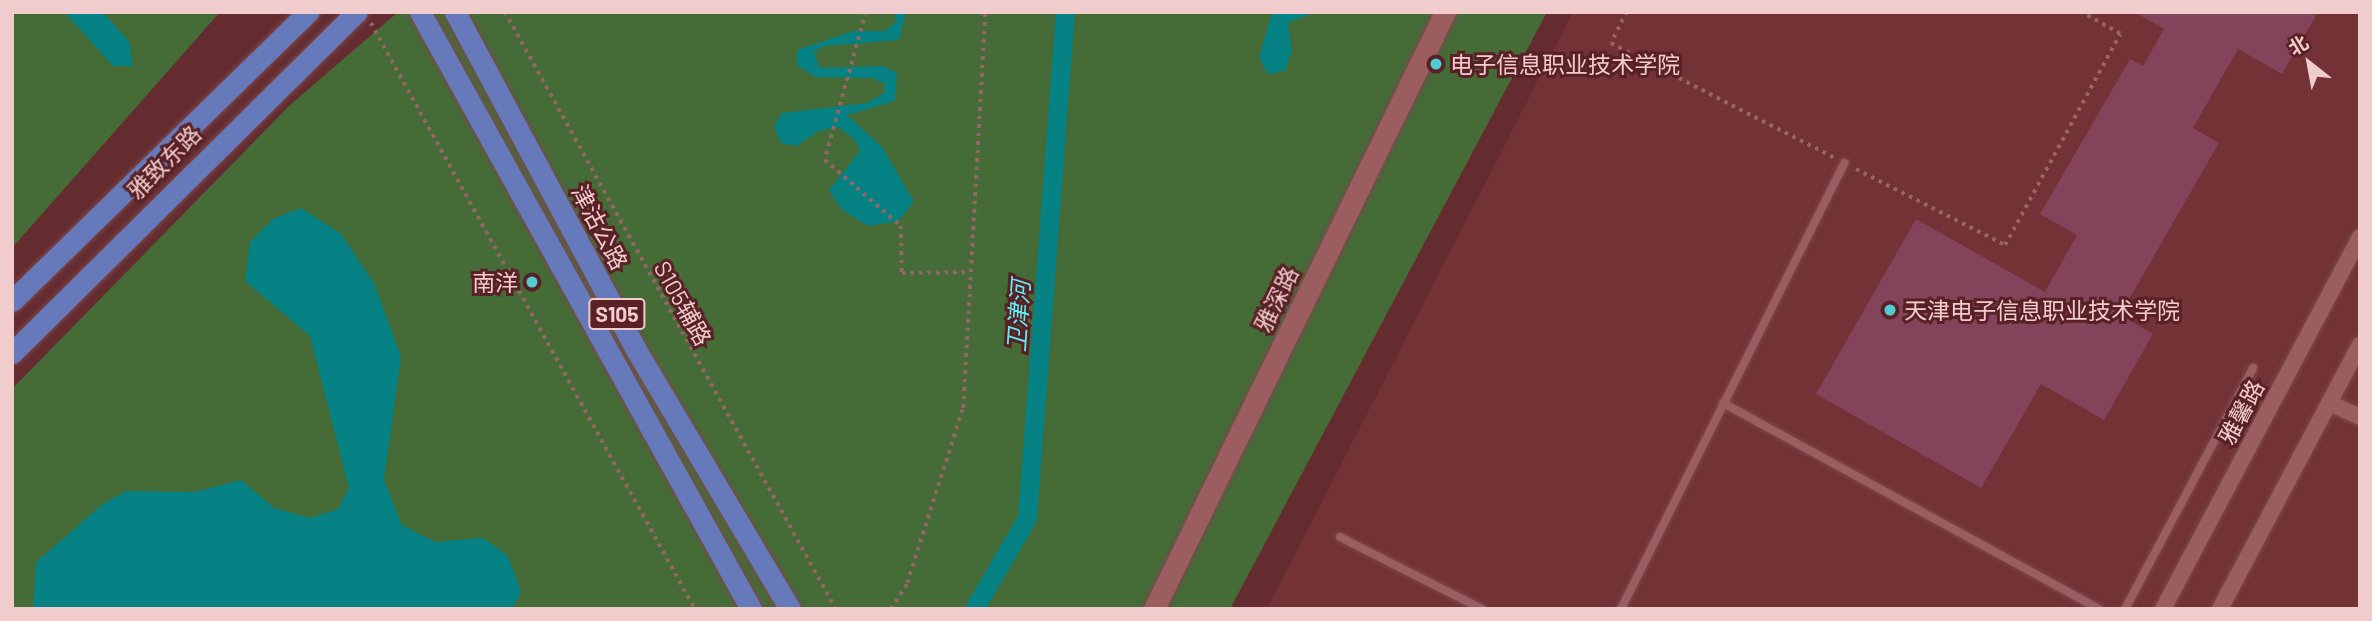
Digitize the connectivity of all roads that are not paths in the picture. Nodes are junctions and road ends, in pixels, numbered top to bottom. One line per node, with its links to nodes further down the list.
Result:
1 (308, 12): 9 (main road, 雅致东路)
2 (357, 12): 11 (main road, 雅致东路)
3 (420, 12): 17 (main road, S105)
4 (455, 12): 18 (main road, 津沽公路 / S105)
5 (1430, 12): 19 (street, 雅深路)
6 (1445, 12): 20 (street, 雅深路)
7 (1844, 163): 13 (lane)
8 (2360, 237): 25 (street, 雅馨路)
9 (12, 301)
10 (2360, 345): 14 (street)
11 (12, 353)
12 (2253, 368): 24 (lane)
13 (1723, 403): 22 (lane); 23 (lane)
14 (2329, 403): 15 (street); 26 (street)
15 (2360, 417)
16 (1340, 537): 21 (lane)
17 (751, 609)
18 (790, 609)
19 (1142, 609)
20 (1154, 609)
21 (1482, 609)
22 (1621, 609)
23 (2100, 609)
24 (2124, 609)
25 (2163, 609)
26 (2220, 609)

